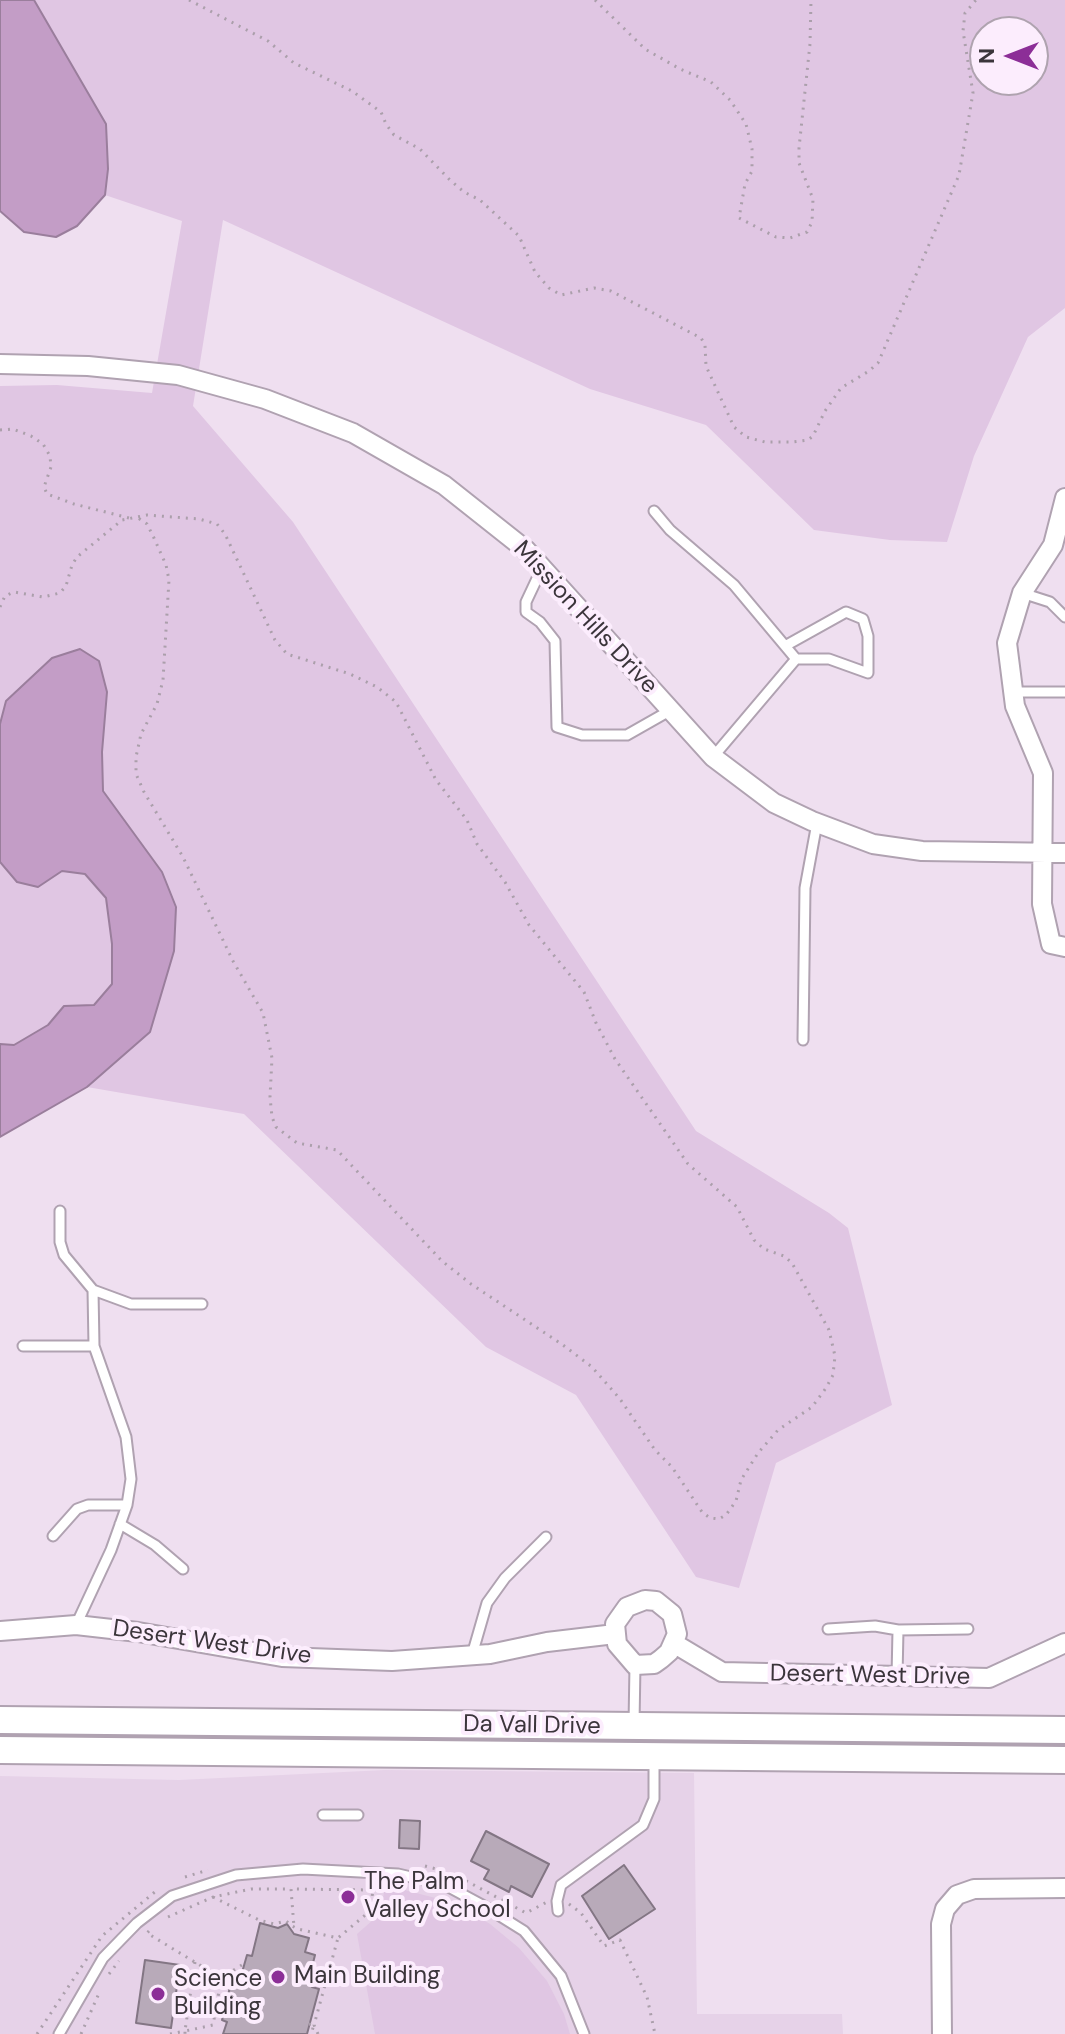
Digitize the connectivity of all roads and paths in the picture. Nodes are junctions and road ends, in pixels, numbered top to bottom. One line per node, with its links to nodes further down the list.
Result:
1 (189, 0): 4 (path)
2 (595, 0): 3 (path)
3 (811, 0)
4 (976, 0)
5 (0, 364): 11 (street, Mission Hills Drive)
6 (0, 430): 9 (path)
7 (1065, 498): 12 (street)
8 (654, 511): 15 (lane)
9 (129, 518): 10 (path); 13 (path)
10 (138, 518): 10 (path)
11 (542, 568): 19 (street, Mission Hills Drive); 19 (lane)
12 (1022, 593): 14 (lane); 17 (street)
13 (0, 607)
14 (1065, 617)
15 (785, 646): 16 (lane); 16 (lane)
16 (796, 659): 20 (lane)
17 (1013, 692): 18 (lane); 22 (street)
18 (1065, 692)
19 (671, 710): 20 (street, Mission Hills Drive)
20 (713, 757): 21 (street, Mission Hills Drive)
21 (817, 823): 22 (street, Mission Hills Drive); 25 (lane)
22 (1043, 853): 23 (street, Mission Hills Drive); 24 (street)
23 (1065, 853)
24 (1065, 947)
25 (803, 1040)
26 (60, 1211): 27 (lane)
27 (93, 1290): 28 (lane); 30 (lane)
28 (202, 1304)
29 (23, 1346): 30 (lane)
30 (94, 1346): 31 (lane)
31 (127, 1505): 32 (lane); 33 (lane)
32 (120, 1524): 35 (lane); 36 (lane)
33 (53, 1536)
34 (546, 1537): 44 (lane)
35 (183, 1569)
36 (76, 1625): 40 (street, Desert West Drive); 44 (street, Desert West Drive)
37 (828, 1629): 39 (lane)
38 (968, 1629): 39 (lane)
39 (898, 1630): 46 (lane)
40 (0, 1631)
41 (615, 1634): 43 (street); 44 (street, Desert West Drive); 45 (street)
42 (1065, 1643): 46 (street, Desert West Drive)
43 (675, 1644): 45 (street); 46 (street, Desert West Drive)
44 (472, 1655)
45 (635, 1665): 48 (lane)
46 (897, 1677)
47 (0, 1720): 48 (main road, Da Vall Drive)
48 (634, 1727): 49 (main road, Da Vall Drive)
49 (1065, 1730)
50 (0, 1750): 51 (main road, Da Vall Drive)
51 (654, 1756): 52 (main road, Da Vall Drive); 61 (lane)
52 (1065, 1760)
53 (323, 1815): 54 (lane)
54 (358, 1815)
55 (414, 1864): 56 (path)
56 (444, 1871)
57 (454, 1874): 61 (path)
58 (1065, 1888): 81 (street)
59 (291, 1889): 60 (path); 62 (path); 65 (path)
60 (213, 1897): 62 (path); 63 (path)
61 (558, 1906): 80 (path)
62 (294, 1927): 65 (path)
63 (147, 1933): 64 (path); 67 (path)
64 (140, 1938)
65 (338, 1938): 72 (path)
66 (121, 1957): 70 (path)
67 (195, 1962): 69 (path); 73 (path)
68 (245, 1963): 69 (path)
69 (221, 1978): 73 (path)
70 (105, 1979)
71 (100, 1989): 75 (path)
72 (311, 2025): 77 (path); 78 (path)
73 (185, 2032): 76 (path)
74 (59, 2034): 79 (lane)
75 (81, 2034)
76 (170, 2034)
77 (311, 2034)
78 (318, 2034)
79 (584, 2034)
80 (655, 2034)
81 (942, 2034)

